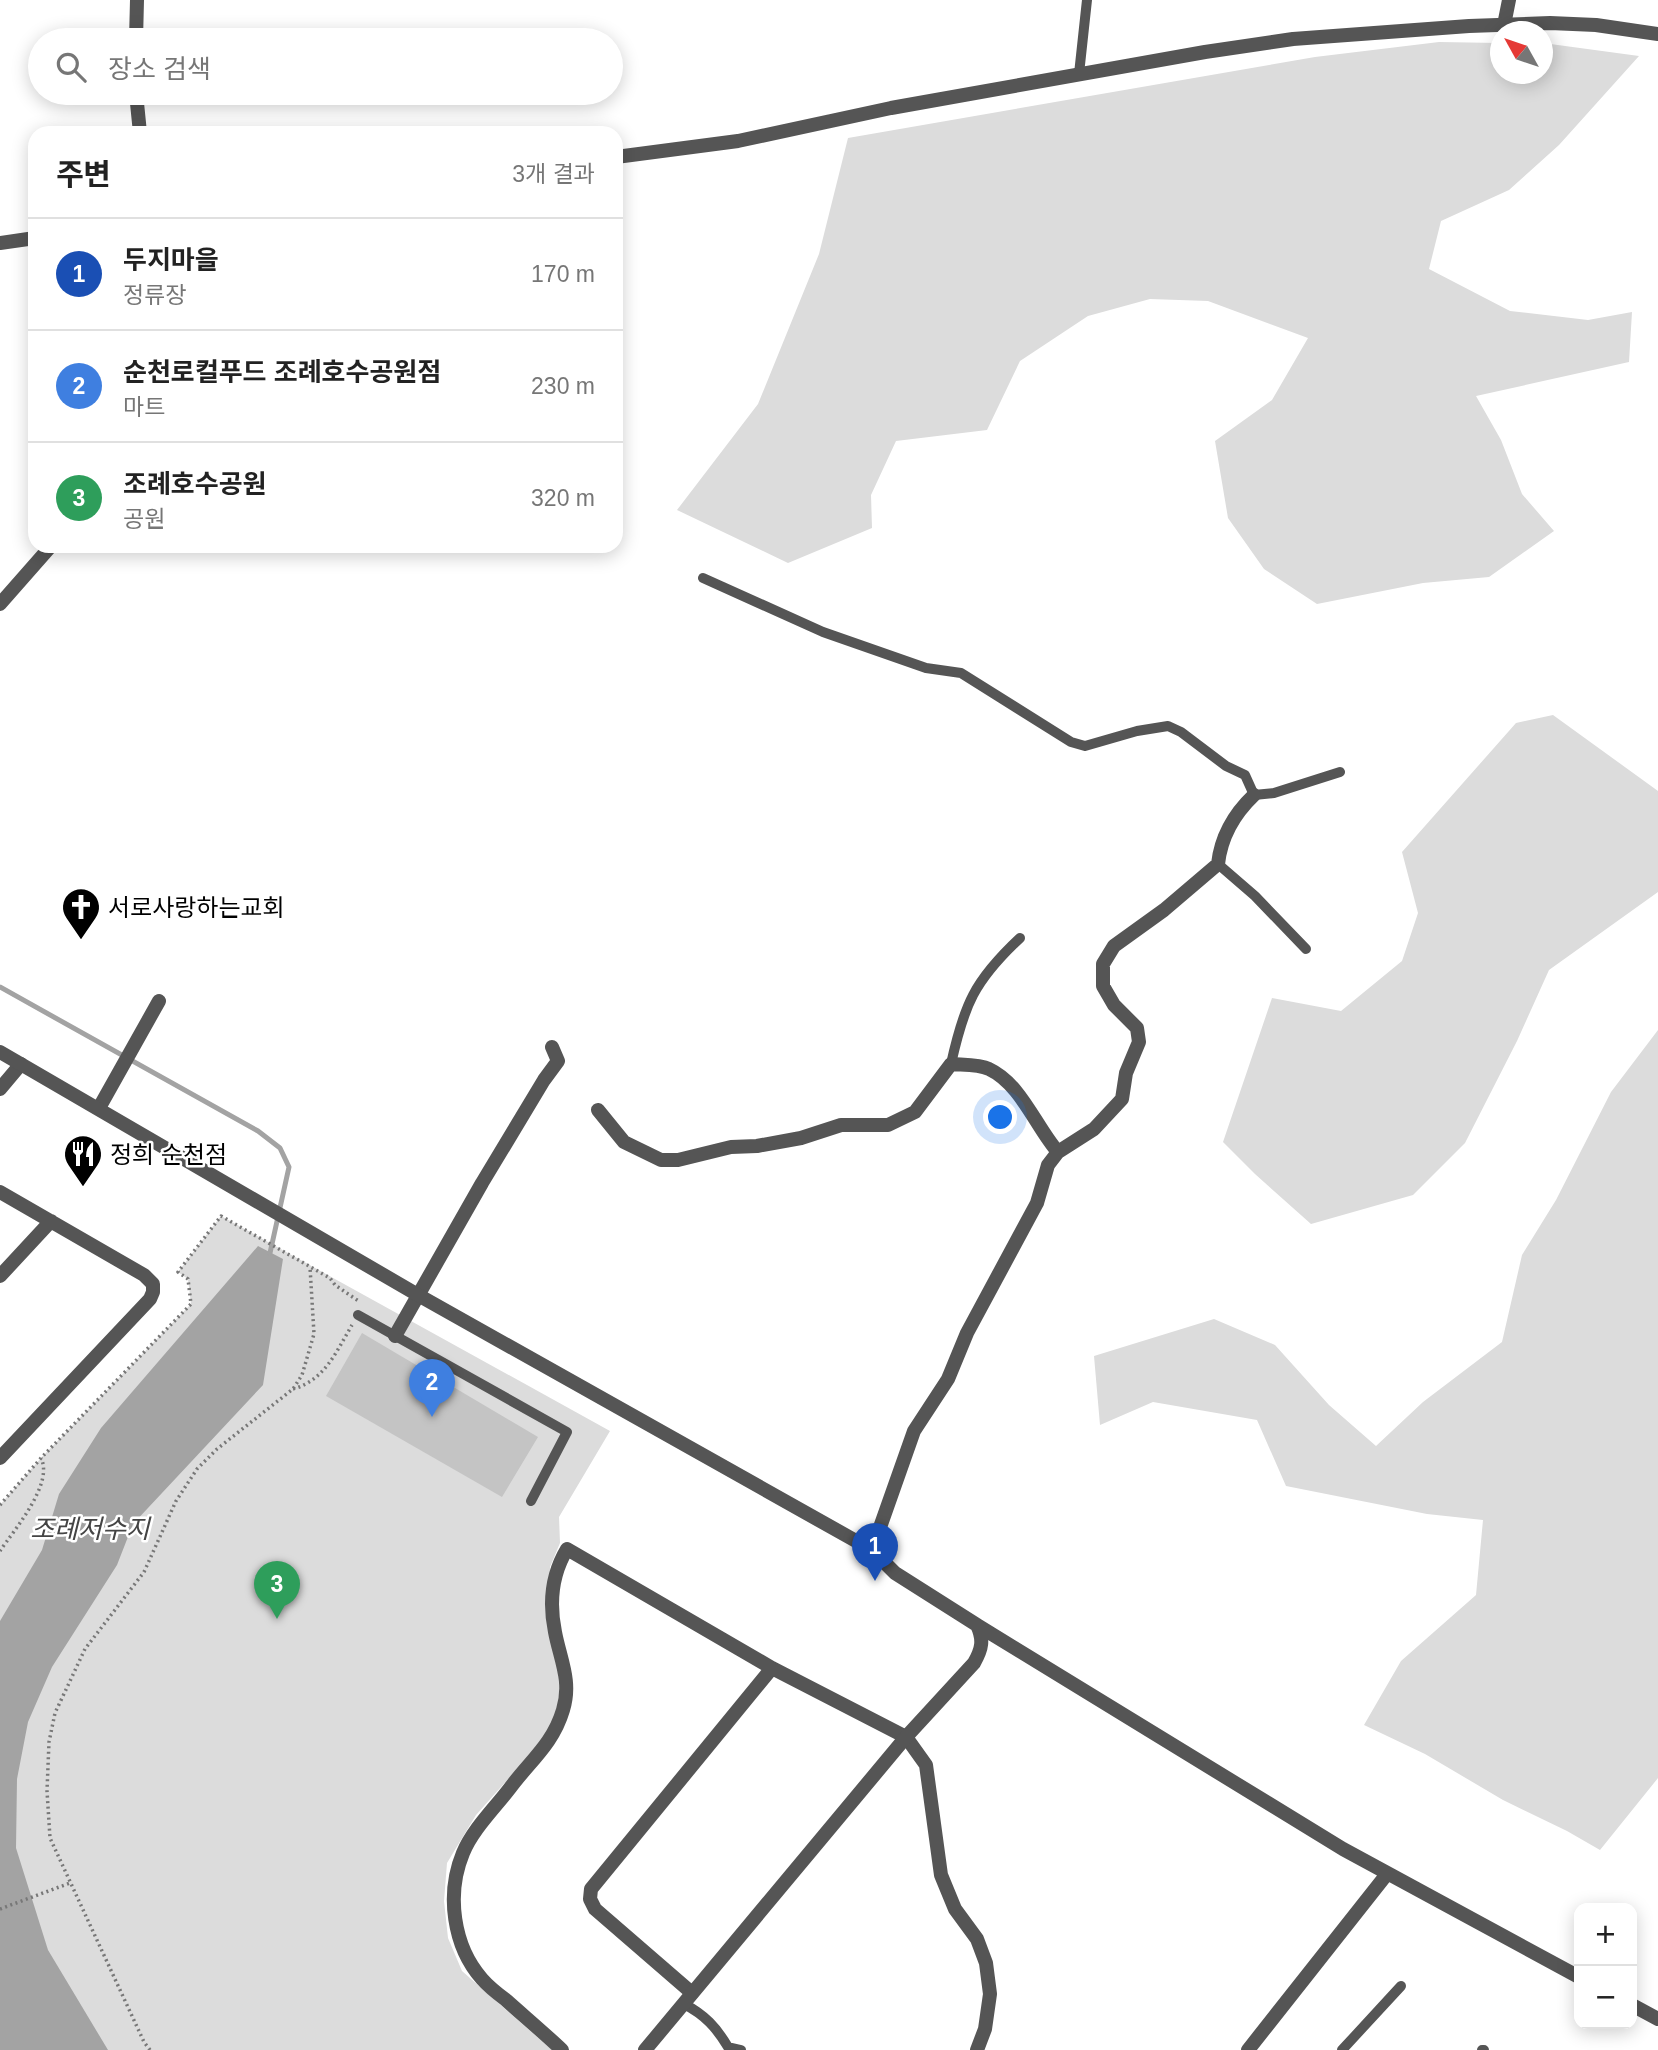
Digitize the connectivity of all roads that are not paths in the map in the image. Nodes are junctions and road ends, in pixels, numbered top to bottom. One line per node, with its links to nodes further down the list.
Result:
1 (137, 0): 7 (street)
2 (1087, 0): 9 (lane)
3 (1509, 0): 4 (street)
4 (1505, 21)
5 (1553, 23): 8 (street)
6 (1490, 26): 9 (street)
7 (136, 28)
8 (1658, 34)
9 (1079, 74): 12 (street)
10 (137, 105): 11 (street)
11 (139, 126)
12 (623, 156)
13 (28, 239): 14 (street)
14 (0, 243)
15 (45, 553): 17 (street)
16 (704, 578): 19 (lane)
17 (0, 604)
18 (1340, 772): 19 (lane)
19 (1254, 795): 20 (street)
20 (1218, 864): 22 (lane); 31 (street)
21 (1020, 938): 27 (lane)
22 (1306, 949)
23 (159, 1001): 29 (street)
24 (552, 1047): 35 (street)
25 (0, 1052): 26 (street)
26 (21, 1064): 28 (street); 29 (street)
27 (951, 1065): 30 (street); 31 (street)
28 (0, 1089)
29 (99, 1108): 35 (street)
30 (598, 1110)
31 (1058, 1152): 40 (street)
32 (0, 1192): 33 (street)
33 (51, 1221): 34 (street); 38 (street)
34 (0, 1276)
35 (418, 1295): 37 (street); 40 (street)
36 (358, 1315): 37 (lane)
37 (395, 1336): 39 (lane)
38 (0, 1458)
39 (531, 1501)
40 (872, 1550): 41 (street)
41 (977, 1625): 43 (street); 44 (street)
42 (772, 1668): 43 (street); 47 (street); 50 (street)
43 (906, 1737): 47 (street); 53 (street)
44 (1388, 1874): 45 (street); 54 (street)
45 (1574, 1974)
46 (1401, 1986): 55 (lane)
47 (688, 1999): 51 (street); 52 (lane)
48 (1637, 2008): 49 (street)
49 (1658, 2019)
50 (562, 2050)
51 (645, 2050)
52 (741, 2050)
53 (977, 2050)
54 (1248, 2050)
55 (1342, 2050)

